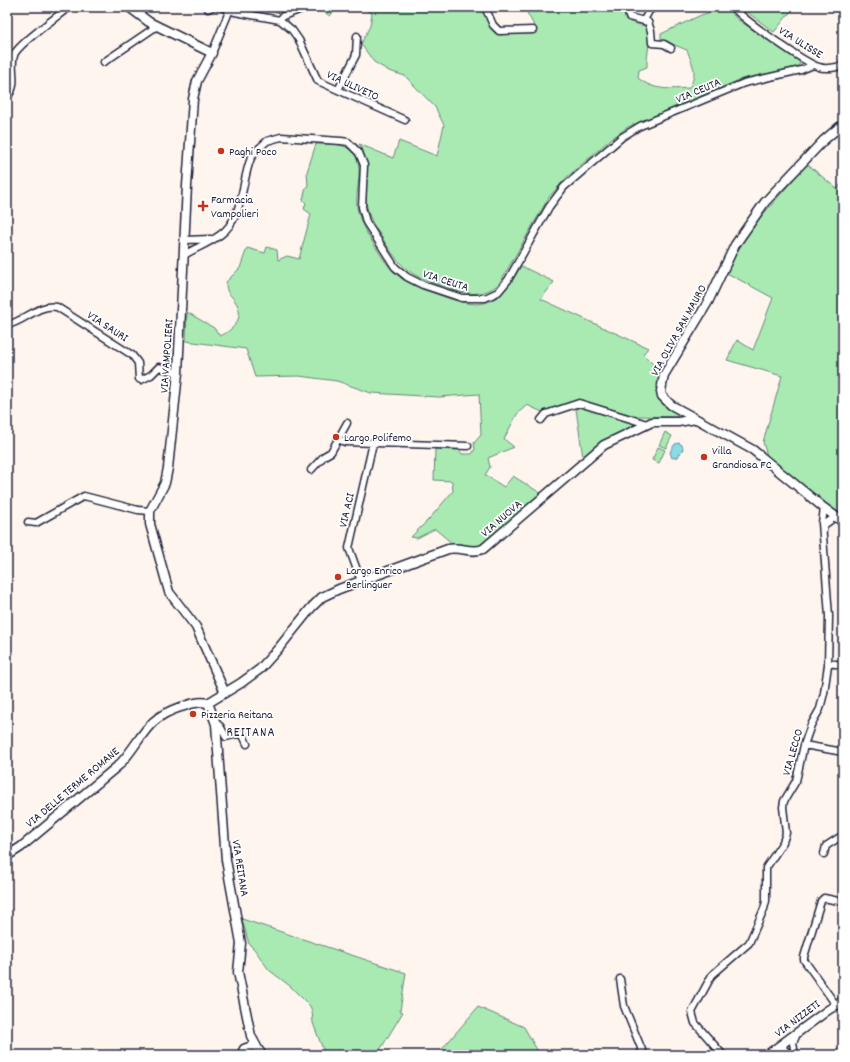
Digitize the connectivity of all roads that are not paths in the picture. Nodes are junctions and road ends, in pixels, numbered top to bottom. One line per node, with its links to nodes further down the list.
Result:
1 (69, 7): 21 (street)
2 (129, 7): 12 (street)
3 (222, 7): 9 (street)
4 (307, 7): 10 (street)
5 (485, 7): 13 (street)
6 (627, 7): 11 (street)
7 (654, 7): 11 (street)
8 (733, 7): 18 (street, VIA ULISSE)
9 (230, 9): 10 (street); 16 (street, VIA VAMPOLIERI)
10 (280, 20): 20 (street, VIA ULIVETO)
11 (644, 20): 15 (street)
12 (157, 26): 16 (street); 17 (street)
13 (533, 30)
14 (357, 36): 20 (street)
15 (671, 48)
16 (212, 54): 25 (street, VIA VAMPOLIERI)
17 (104, 62)
18 (813, 65): 19 (street, VIA ULISSE); 24 (street, VIA CEUTA)
19 (843, 66)
20 (338, 90): 22 (street, VIA ULIVETO)
21 (7, 97)
22 (405, 120)
23 (843, 124): 29 (street, VIA OLIVA SAN MAURO)
24 (212, 239): 25 (street); 26 (street, VIA CEUTA)
25 (185, 240): 26 (street, VIA VAMPOLIERI)
26 (184, 255): 28 (street, VIA VAMPOLIERI)
27 (7, 325): 28 (street, VIA SAURI)
28 (178, 373): 38 (street, VIA VAMPOLIERI)
29 (696, 419): 32 (street, VIA NUOVA); 37 (street, VIA OLIVA SAN MAURO)
30 (541, 420): 32 (street)
31 (347, 423): 33 (street)
32 (647, 424): 43 (street, VIA NUOVA)
33 (338, 439): 34 (street); 36 (street)
34 (373, 443): 35 (street); 43 (street, VIA ACI)
35 (468, 446)
36 (311, 470)
37 (824, 508): 39 (street, VIA OLIVA SAN MAURO); 42 (street, VIA LECCO)
38 (150, 511): 40 (street); 46 (street)
39 (835, 516): 41 (street, VIA OLIVA SAN MAURO); 42 (street)
40 (28, 522)
41 (843, 522)
42 (822, 531): 44 (street, VIA LECCO)
43 (361, 581): 46 (street, VIA NUOVA)
44 (828, 663): 45 (street); 50 (street, VIA LECCO)
45 (843, 665)
46 (225, 693): 47 (street, VIA NUOVA)
47 (208, 703): 48 (street, VIA REITANA); 54 (street, VIA DELLE TERME ROMANE)
48 (216, 724): 49 (street); 59 (street, VIA REITANA)
49 (247, 744)
50 (804, 745): 51 (street); 64 (street, VIA LECCO)
51 (843, 752)
52 (843, 835): 53 (street)
53 (824, 854)
54 (7, 856)
55 (843, 902): 57 (street)
56 (620, 979): 63 (street)
57 (840, 1003): 58 (street, VIA NIZZETI)
58 (797, 1033): 60 (street, VIA NIZZETI); 67 (street)
59 (251, 1036): 61 (street, VIA REITANA); 62 (street)
60 (784, 1043): 65 (street, VIA NIZZETI); 67 (street)
61 (260, 1052): 62 (street)
62 (241, 1054)
63 (644, 1055)
64 (723, 1055)
65 (768, 1055): 66 (street)
66 (784, 1055)
67 (793, 1055)

